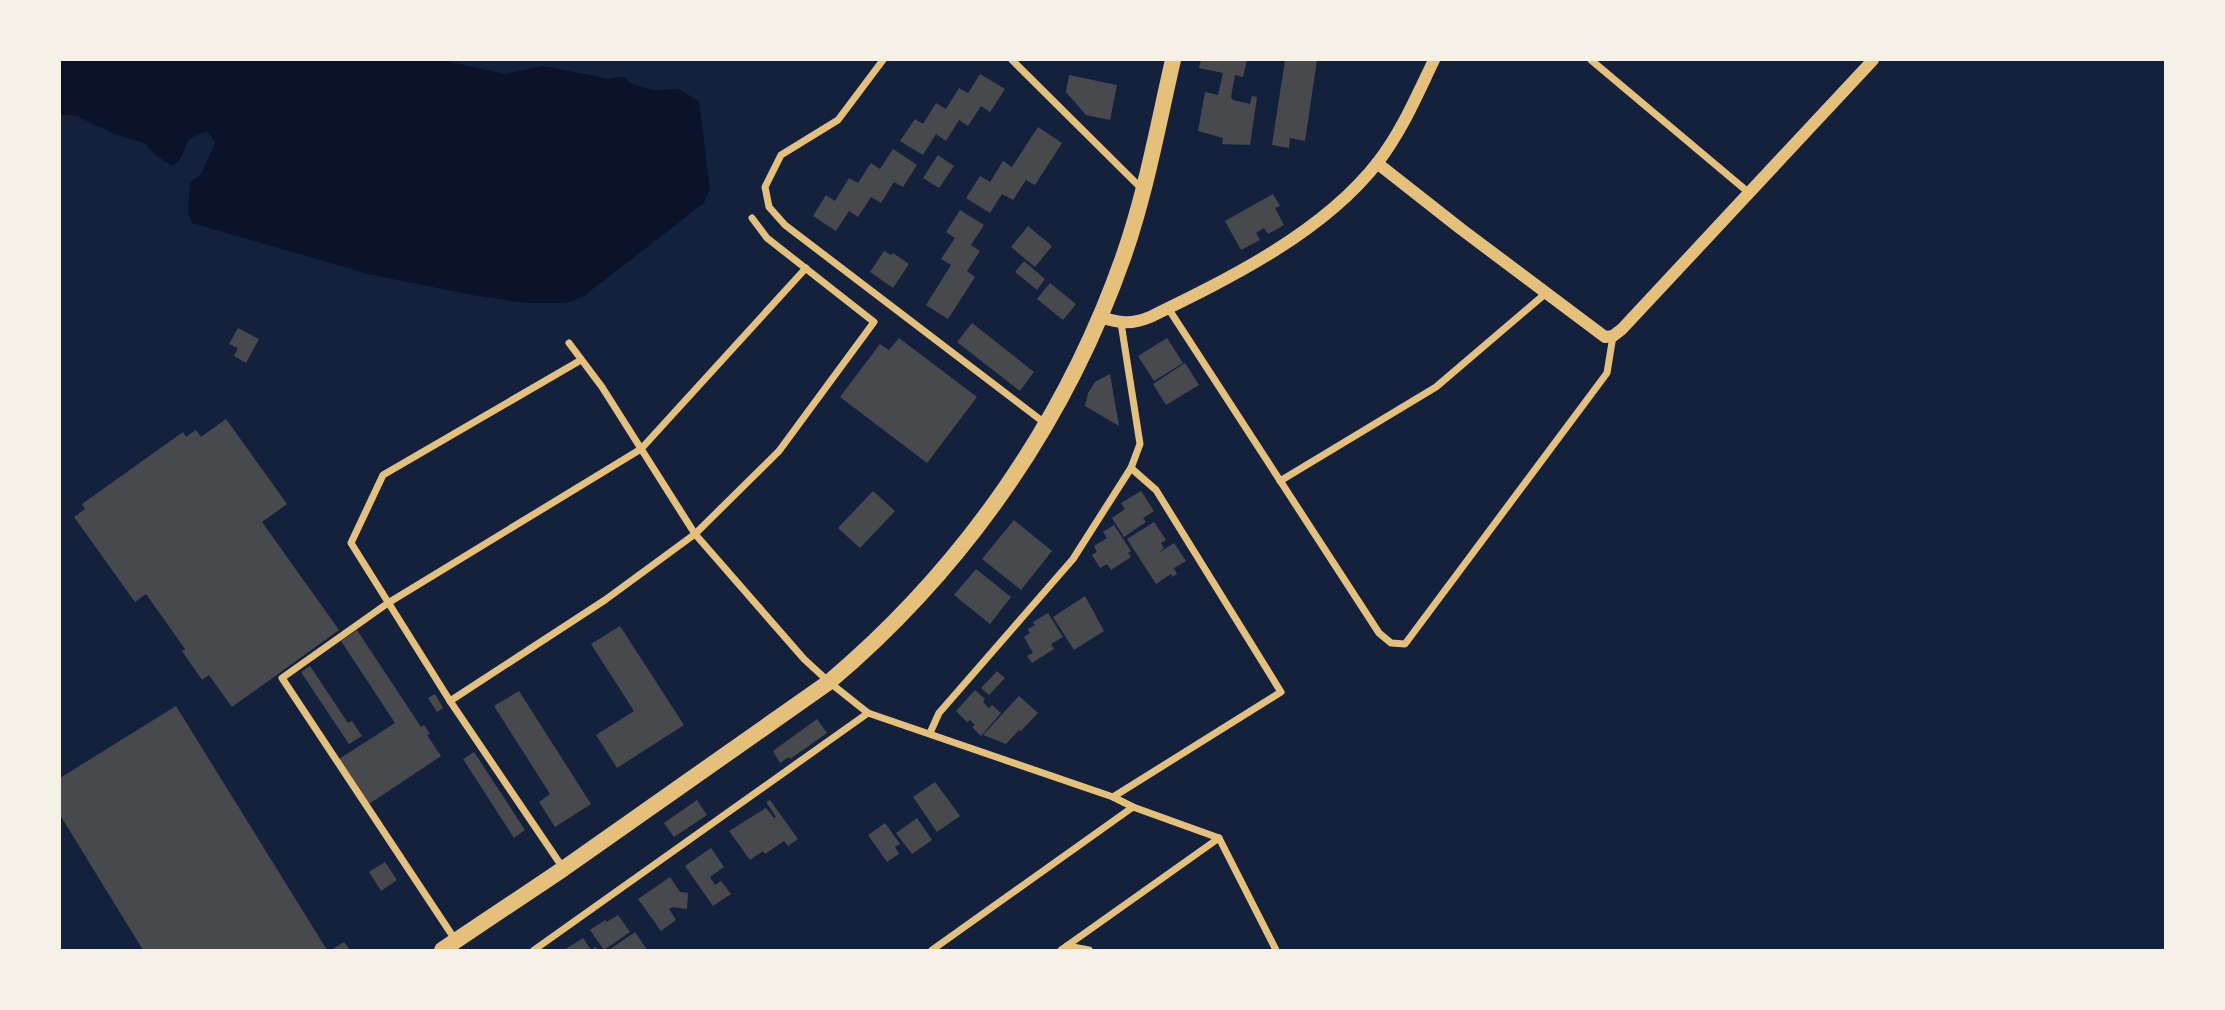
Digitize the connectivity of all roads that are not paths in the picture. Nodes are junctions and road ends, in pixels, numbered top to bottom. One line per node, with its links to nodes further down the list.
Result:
1 (883, 60): 19 (street)
2 (1012, 60): 8 (street)
3 (1173, 60): 8 (highway)
4 (1434, 60): 7 (street)
5 (1591, 60): 9 (street)
6 (1873, 60): 9 (street)
7 (1377, 163): 12 (street); 13 (street)
8 (1143, 190): 14 (highway)
9 (1748, 192): 16 (street)
10 (751, 218): 11 (street)
11 (806, 268): 20 (street); 23 (street)
12 (1545, 294): 16 (street); 22 (street)
13 (1168, 308): 15 (street); 22 (street)
14 (1100, 317): 15 (street); 19 (highway)
15 (1121, 323): 21 (street)
16 (1613, 335): 22 (street)
17 (569, 343): 18 (street)
18 (581, 360): 20 (street); 24 (street)
19 (1046, 424): 25 (highway)
20 (641, 449): 23 (street); 24 (street)
21 (1131, 468): 28 (street); 29 (street)
22 (1280, 481)
23 (695, 534): 25 (street); 26 (street)
24 (388, 603): 26 (street); 33 (street)
25 (830, 682): 27 (street); 32 (highway)
26 (450, 701): 32 (street)
27 (868, 713): 28 (street); 35 (street)
28 (930, 733): 29 (street)
29 (1113, 797): 30 (street)
30 (1133, 807): 31 (street); 36 (street)
31 (1219, 838): 34 (street); 38 (street)
32 (563, 869): 33 (highway)
33 (449, 946)
34 (1064, 948): 37 (street)
35 (534, 950)
36 (932, 950)
37 (1089, 950)
38 (1276, 950)

